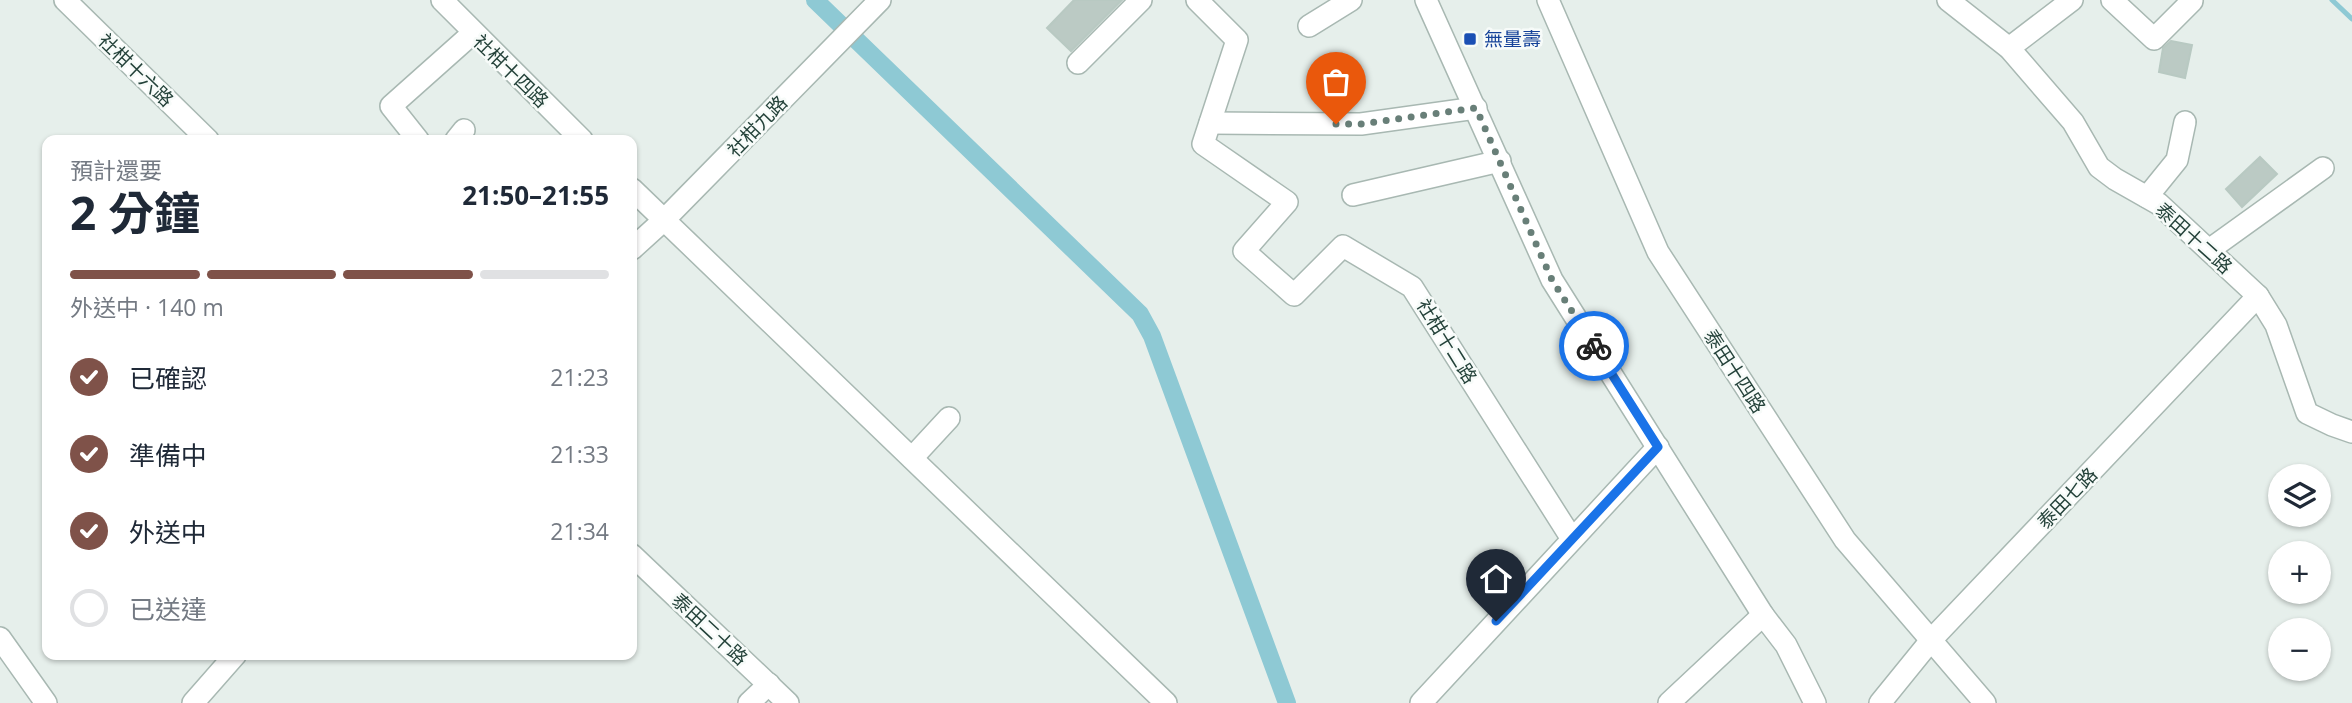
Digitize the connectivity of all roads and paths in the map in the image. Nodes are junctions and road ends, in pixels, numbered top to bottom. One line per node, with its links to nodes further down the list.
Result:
1 (65, 0): 20 (street, 社柑十六路)
2 (442, 0): 14 (street, 社柑十四路)
3 (1142, 0): 16 (street)
4 (1197, 0): 19 (street, 社柑十二路)
5 (1351, 0): 13 (street)
6 (1426, 0): 17 (street)
7 (1548, 0): 40 (street, 泰田十四路)
8 (1948, 0): 15 (street, 泰田十二路)
9 (2072, 0): 15 (street)
10 (2112, 0): 11 (street)
11 (2192, 1)
12 (877, 3): 28 (street, 社柑九路)
13 (1309, 26)
14 (473, 33): 21 (street); 22 (street, 社柑十四路)
15 (2009, 48): 27 (street, 泰田十二路)
16 (1078, 63)
17 (1476, 108): 19 (street); 23 (street)
18 (2185, 121): 27 (street)
19 (1210, 123): 36 (street, 社柑十二路)
20 (203, 135)
21 (414, 135)
22 (577, 135)
23 (1500, 161): 26 (street); 34 (street)
24 (2323, 168): 30 (street)
25 (637, 194): 28 (street)
26 (1353, 195)
27 (2147, 197): 30 (street, 泰田十二路)
28 (664, 220): 29 (street, 社柑九路); 35 (street)
29 (637, 244)
30 (2208, 250): 31 (street, 泰田十二路)
31 (2258, 296): 33 (street, 泰田十二路); 40 (street, 泰田七路)
32 (949, 418): 35 (street)
33 (2352, 432)
34 (1658, 447): 36 (street); 38 (street)
35 (912, 458): 47 (street)
36 (1572, 539): 48 (street)
37 (637, 560): 42 (street, 泰田二十路)
38 (1763, 615): 49 (street); 50 (street)
39 (0, 638): 43 (street)
40 (1932, 639): 51 (street, 泰田七路); 52 (street, 泰田十四路)
41 (231, 660): 44 (street)
42 (769, 684): 45 (street); 46 (street, 泰田二十路)
43 (46, 703)
44 (193, 703)
45 (749, 703)
46 (788, 703)
47 (1166, 703)
48 (1420, 703)
49 (1669, 703)
50 (1815, 703)
51 (1880, 703)
52 (1985, 703)

